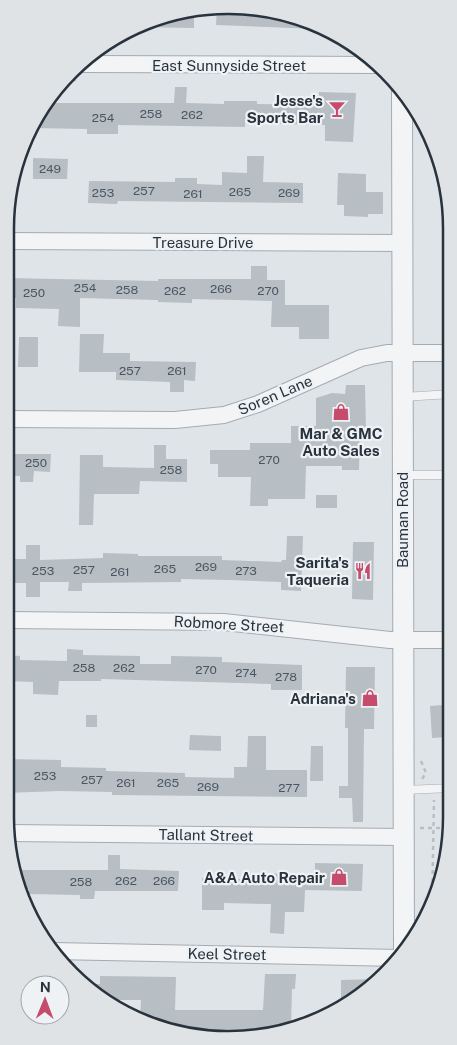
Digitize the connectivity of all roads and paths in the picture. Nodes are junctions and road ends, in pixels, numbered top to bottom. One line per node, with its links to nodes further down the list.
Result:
1 (91, 64): 2 (street, East Sunnyside Street)
2 (368, 65)
3 (402, 102): 5 (street, Bauman Road)
4 (14, 241): 5 (street, Treasure Drive)
5 (402, 243): 6 (street, Bauman Road)
6 (402, 353): 7 (street, Soren Lane); 9 (street, Bauman Road); 10 (street, Soren Lane)
7 (443, 353)
8 (443, 394): 9 (lane)
9 (402, 397): 11 (street, Bauman Road)
10 (14, 419)
11 (402, 475): 12 (lane); 14 (street, Bauman Road)
12 (443, 475)
13 (14, 620): 14 (street, Robmore Street)
14 (403, 640): 15 (street, Robmore Street); 19 (street, Bauman Road)
15 (443, 640)
16 (419, 755): 18 (path)
17 (443, 788): 18 (lane)
18 (434, 789): 19 (lane); 20 (path)
19 (404, 790): 22 (street, Bauman Road)
20 (434, 828): 21 (path); 22 (path); 24 (path)
21 (443, 828)
22 (404, 832): 23 (street, Tallant Street); 25 (street, Bauman Road)
23 (14, 833)
24 (434, 879)
25 (413, 925)
26 (61, 951): 27 (street, Keel Street)
27 (390, 958)

